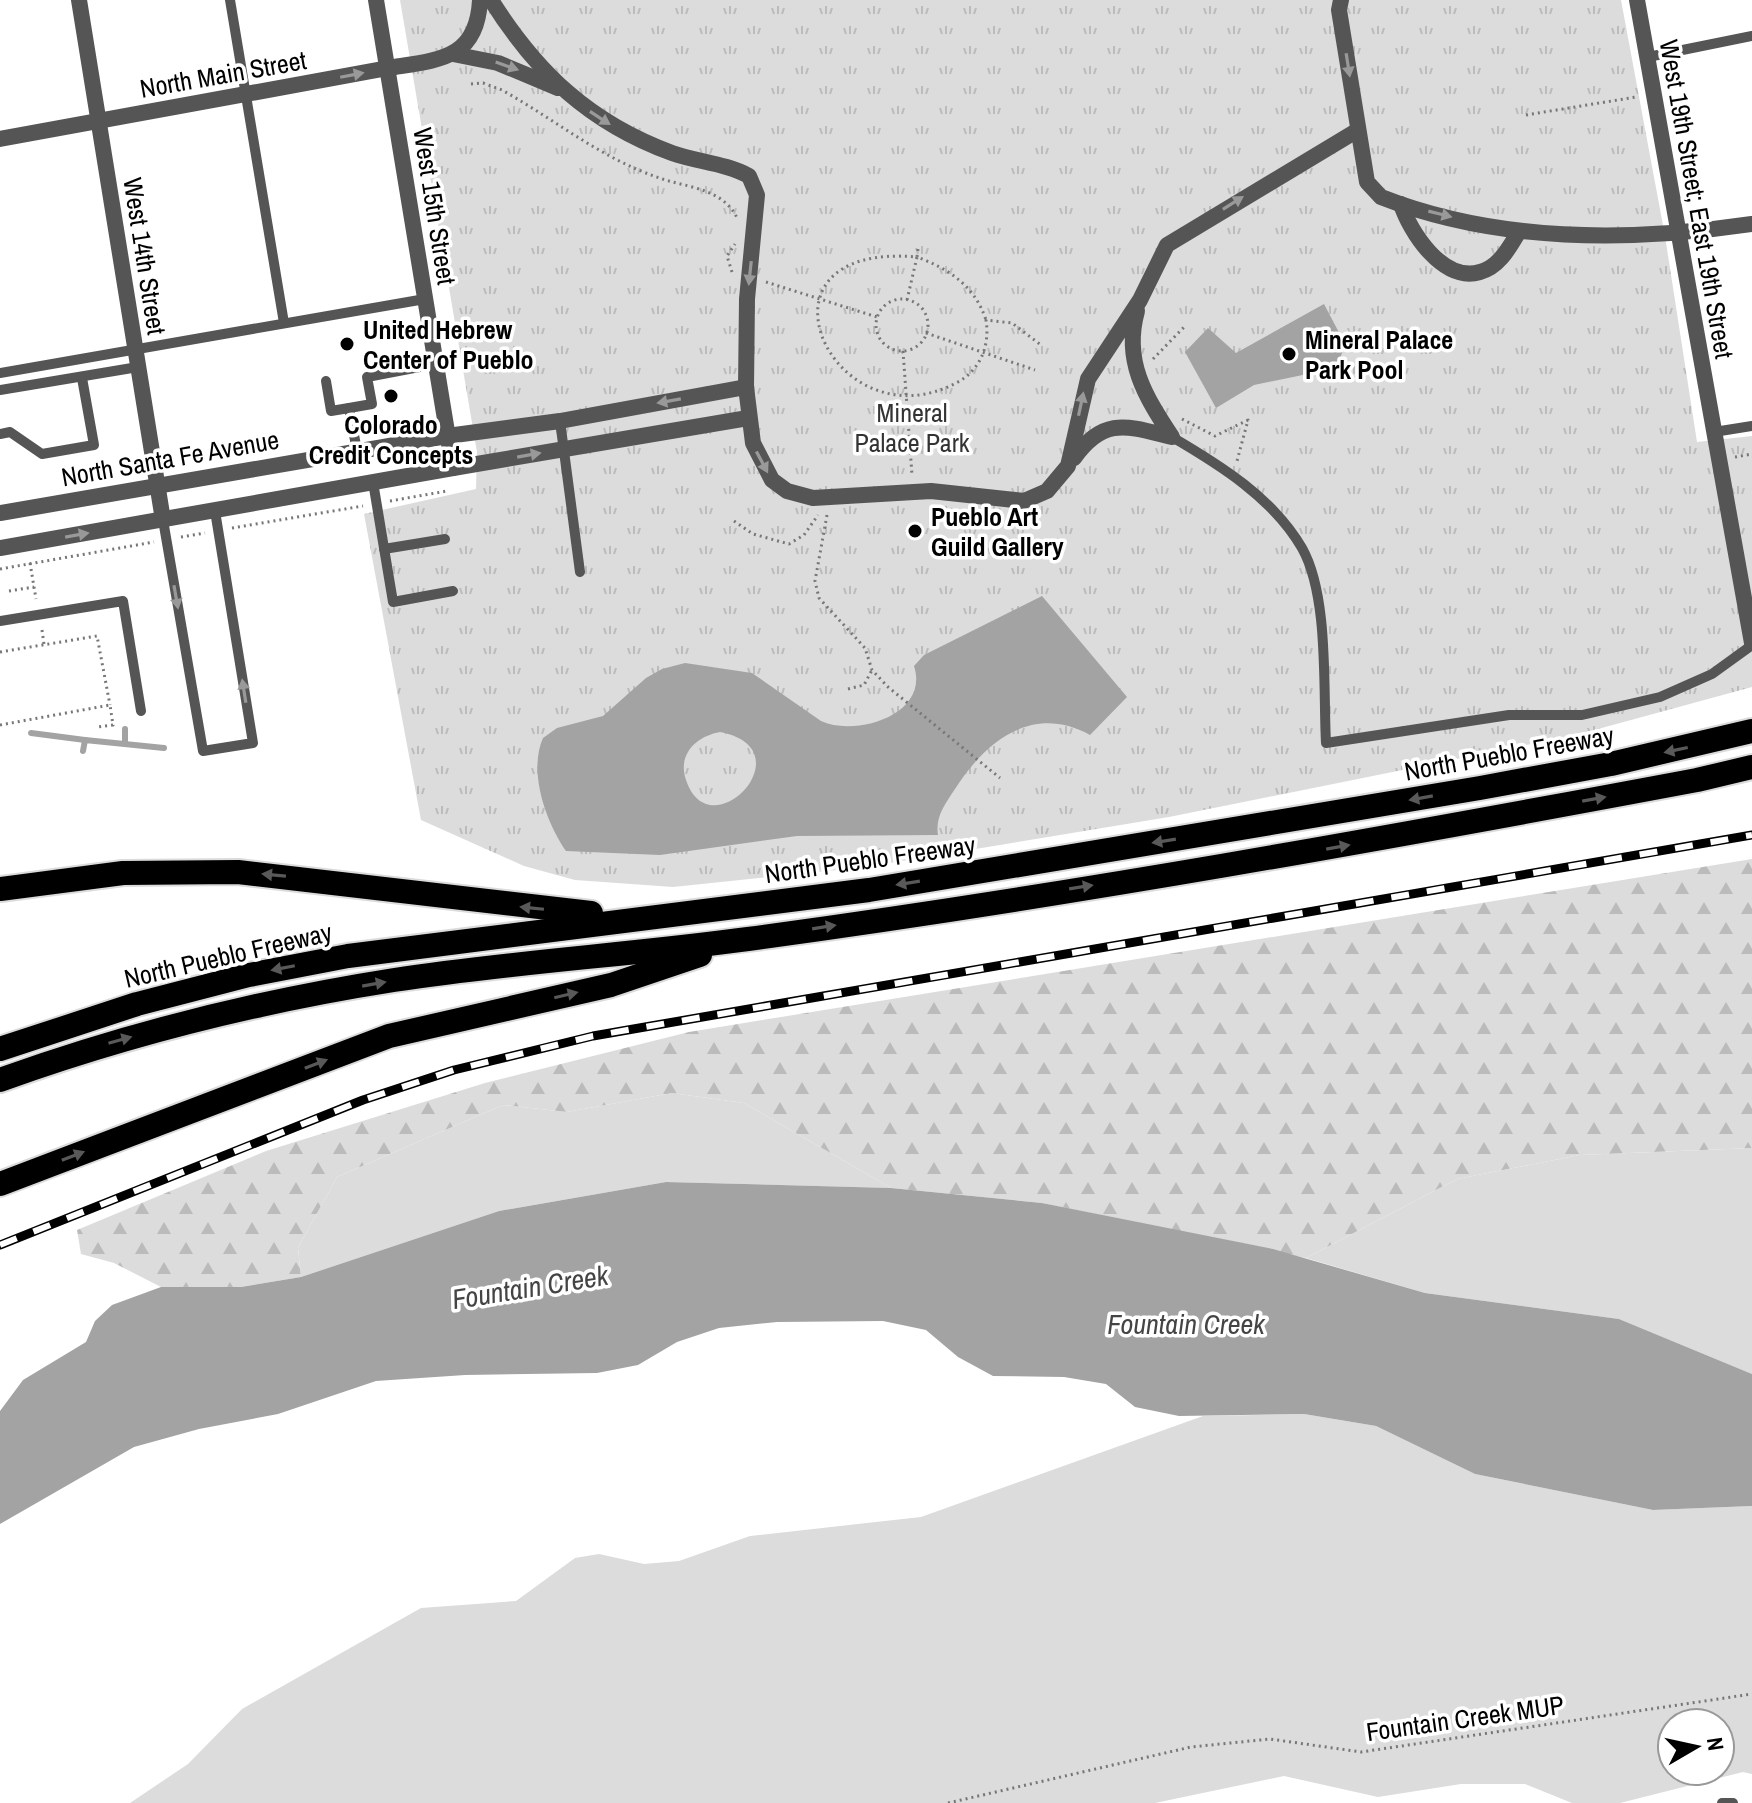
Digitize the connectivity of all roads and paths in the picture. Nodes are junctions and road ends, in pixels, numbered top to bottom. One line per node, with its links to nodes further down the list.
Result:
1 (79, 0): 17 (street, West 14th Street)
2 (230, 0): 14 (lane)
3 (376, 0): 11 (street, West 15th Street)
4 (480, 0): 9 (street)
5 (491, 0): 13 (street, North Main Street)
6 (1341, 0): 18 (street, one-way to 18)
7 (1637, 0): 10 (street, West 19th Street; East 19th Street)
8 (1752, 36): 10 (lane)
9 (453, 54): 11 (street, North Main Street); 13 (street, North Main Street, one-way to 13)
10 (1648, 57): 15 (street, West 19th Street; East 19th Street)
11 (388, 68): 14 (street, North Main Street, one-way to 11); 30 (street, West 15th Street)
12 (471, 84): 22 (path)
13 (558, 88): 28 (street, North Main Street, one-way to 28)
14 (247, 94): 17 (street, North Main Street); 35 (lane)
15 (1655, 94): 16 (path); 24 (street, West 19th Street; East 19th Street)
16 (1526, 115)
17 (99, 121): 19 (street, North Main Street); 39 (street, West 14th Street)
18 (1358, 130): 20 (street); 32 (street, one-way to 18)
19 (0, 139)
20 (1401, 204): 23 (street, one-way to 23); 23 (street)
21 (1752, 224): 24 (street)
22 (739, 230)
23 (1518, 233): 24 (street)
24 (1673, 235): 57 (street, West 19th Street; East 19th Street)
25 (737, 239): 28 (path)
26 (918, 249): 27 (path)
27 (917, 257): 29 (path); 31 (path); 34 (path)
28 (749, 276): 29 (path); 49 (street, North Main Street)
29 (819, 298): 33 (path); 51 (path)
30 (425, 299): 35 (lane); 42 (street, West 15th Street)
31 (907, 300): 33 (path); 37 (path)
32 (1140, 300): 60 (street); 65 (street, one-way to 32)
33 (877, 317): 40 (path)
34 (986, 320): 38 (path); 41 (path)
35 (284, 323): 39 (lane)
36 (1186, 325): 43 (path)
37 (926, 333): 40 (path); 41 (path)
38 (1041, 345)
39 (136, 349): 44 (street, West 14th Street); 46 (lane)
40 (903, 351): 51 (path)
41 (984, 353): 45 (path); 51 (path)
42 (435, 364): 52 (lane); 59 (street, West 15th Street)
43 (1146, 364)
44 (138, 367): 47 (lane); 69 (street, West 14th Street)
45 (1035, 370)
46 (0, 373)
47 (82, 378): 50 (lane); 58 (lane)
48 (326, 381): 52 (lane)
49 (746, 387): 53 (street); 55 (street, North Santa Fe Avenue, one-way to 55)
50 (0, 390)
51 (906, 394): 70 (path)
52 (349, 408): 62 (lane)
53 (748, 418): 61 (street); 70 (street, one-way to 70)
54 (1182, 418): 67 (path)
55 (560, 421): 59 (street, North Santa Fe Avenue); 61 (lane)
56 (1752, 426): 57 (lane)
57 (1714, 432): 85 (street, West 19th Street; East 19th Street)
58 (0, 434)
59 (447, 436): 62 (street, North Santa Fe Avenue); 66 (street, West 15th Street)
60 (1172, 437): 65 (street); 67 (lane)
61 (564, 449): 66 (street, one-way to 61); 79 (lane)
62 (357, 451): 69 (street, North Santa Fe Avenue)
63 (1752, 454): 64 (path)
64 (1735, 457)
65 (1068, 466): 70 (street)
66 (453, 468): 68 (street)
67 (1233, 476): 85 (lane)
68 (373, 482): 71 (street); 77 (lane)
69 (157, 484): 72 (street, North Santa Fe Avenue); 73 (street, West 14th Street)
70 (913, 492)
71 (215, 511): 73 (street); 73 (lane, one-way to 71)
72 (0, 513)
73 (163, 520): 76 (street, one-way to 73)
74 (734, 521): 87 (path)
75 (445, 539): 77 (lane)
76 (0, 548)
77 (384, 549): 82 (lane)
78 (30, 563): 80 (path)
79 (580, 572)
80 (34, 587): 81 (path); 83 (path)
81 (9, 591)
82 (453, 591)
83 (39, 615): 84 (lane); 90 (lane)
84 (0, 621)
85 (1752, 644)
86 (0, 652): 89 (path)
87 (872, 670): 88 (path); 98 (path)
88 (848, 689)
89 (110, 705): 92 (path); 93 (path)
90 (141, 711)
91 (1752, 723): 95 (highway)
92 (0, 725)
93 (97, 727)
94 (1752, 731): 95 (highway, North Pueblo Freeway)
95 (1724, 739): 101 (highway, North Pueblo Freeway, one-way to 101)
96 (1752, 767): 99 (highway)
97 (1752, 774): 99 (highway)
98 (1000, 778)
99 (1697, 780): 102 (highway, one-way to 99)
100 (0, 889): 101 (highway, one-way to 100)
101 (637, 918): 103 (highway, North Pueblo Freeway, one-way to 103)
102 (747, 939): 104 (highway, one-way to 102); 105 (highway, one-way to 102)
103 (0, 1049)
104 (0, 1080)
105 (0, 1184)
106 (1752, 1694): 107 (path, Fountain Creek MUP)
107 (948, 1803)
108 (1722, 1803): 109 (lane)
109 (1733, 1803)

